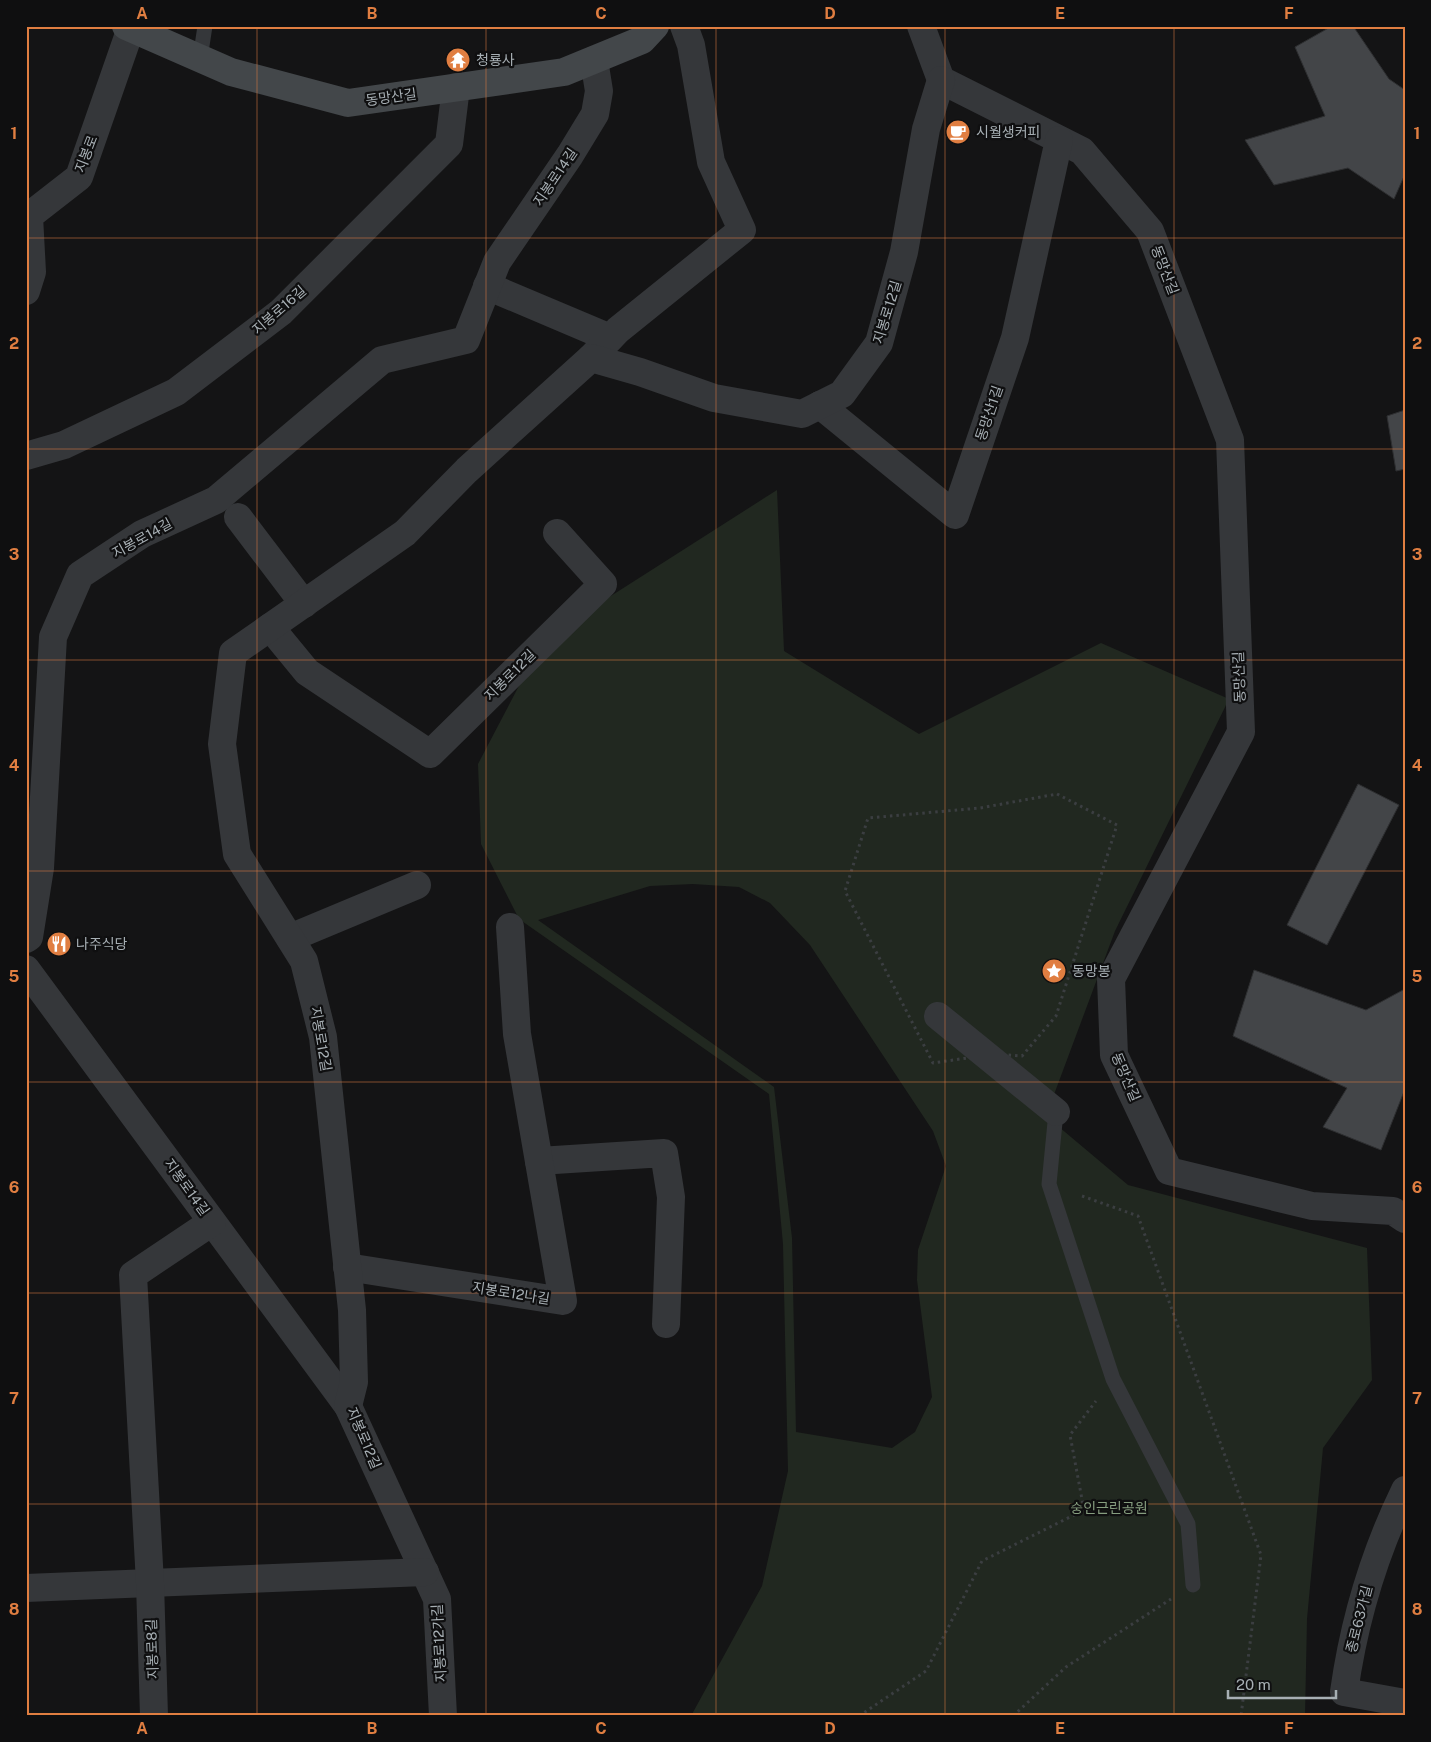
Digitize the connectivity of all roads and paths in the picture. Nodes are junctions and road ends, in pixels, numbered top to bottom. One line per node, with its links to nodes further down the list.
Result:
1 (205, 26): 6 (lane)
2 (655, 26): 7 (street, 동망산길)
3 (684, 26): 13 (street, 지봉로12길)
4 (920, 26): 8 (street)
5 (129, 27): 6 (street, 동망산길); 12 (street, 지봉로)
6 (200, 59): 9 (street, 동망산길)
7 (594, 60): 9 (street, 동망산길); 11 (street, 지봉로14길)
8 (941, 80): 10 (street, 동망산길); 15 (street, 지봉로12길)
9 (456, 87): 16 (street, 지봉로16길)
10 (1059, 140): 15 (street, 동망산1길); 31 (street, 동망산길)
11 (487, 286): 13 (street); 24 (street, 지봉로14길)
12 (26, 291)
13 (610, 338): 14 (street, 지봉로12길)
14 (591, 358): 15 (street, 지봉로12길); 19 (street, 지봉로12길)
15 (820, 405)
16 (26, 456)
17 (238, 517): 19 (street)
18 (557, 533): 20 (street, 지봉로12길)
19 (304, 604): 20 (street, 지봉로12길)
20 (270, 627): 23 (street, 지봉로12길)
21 (417, 885): 23 (street)
22 (510, 927): 29 (street, 지봉로12나길)
23 (290, 938): 33 (street, 지봉로12길)
24 (26, 939)
25 (26, 969): 32 (street, 지봉로14길)
26 (938, 1016): 28 (street)
27 (1022, 1056): 27 (path)
28 (1056, 1112): 30 (lane)
29 (539, 1161): 33 (street, 지봉로12나길); 34 (street)
30 (1049, 1184): 35 (lane); 48 (path)
31 (1405, 1219)
32 (212, 1222): 36 (street, 지봉로14길); 40 (street)
33 (347, 1267): 36 (street, 지봉로12길)
34 (666, 1324)
35 (1112, 1379): 41 (lane); 46 (path)
36 (348, 1406): 39 (street, 지봉로12길)
37 (1405, 1490): 38 (street, 종로63가길)
38 (1398, 1520): 43 (street, 종로63가길)
39 (425, 1572): 40 (street); 45 (street, 지봉로12가길)
40 (150, 1583): 42 (street); 44 (street, 지봉로8길)
41 (1193, 1585): 47 (path)
42 (26, 1588)
43 (1405, 1704)
44 (154, 1716)
45 (443, 1716)
46 (859, 1716)
47 (1014, 1716)
48 (1240, 1716)

